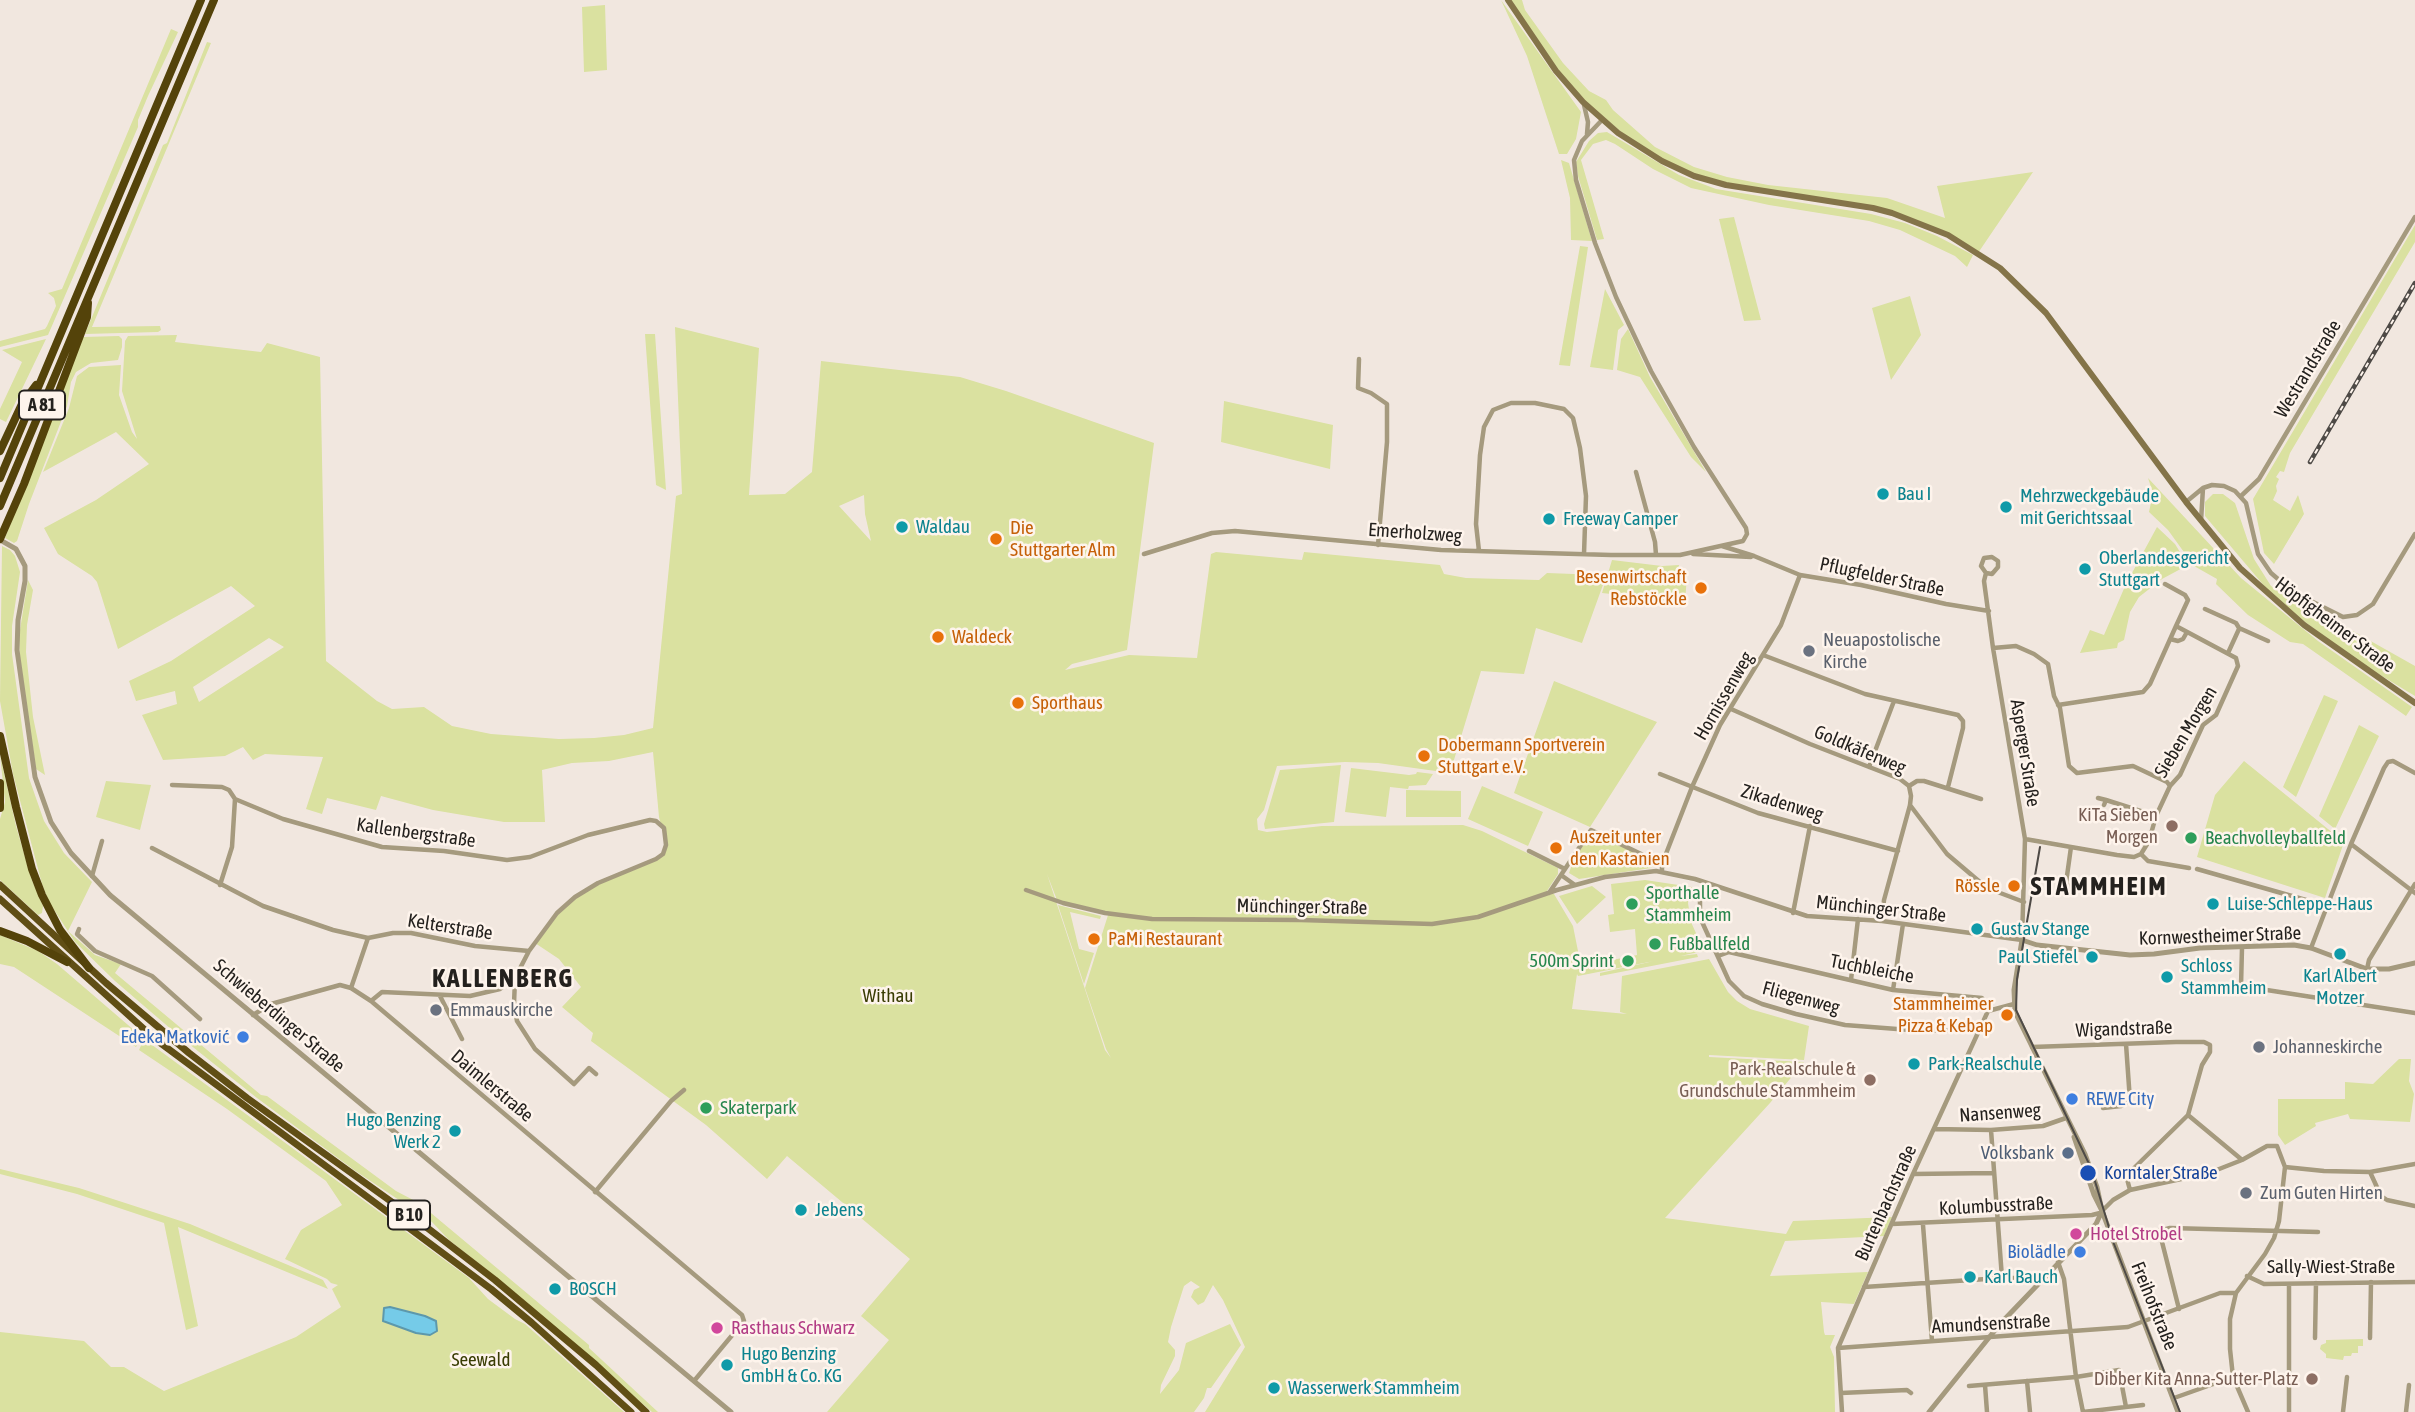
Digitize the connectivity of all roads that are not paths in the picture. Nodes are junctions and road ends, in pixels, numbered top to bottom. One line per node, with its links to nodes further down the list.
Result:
1 (201, 0): 10 (highway, A 81)
2 (214, 0): 8 (highway)
3 (1508, 0): 4 (main road, Höpfigheimer Straße)
4 (1583, 102): 5 (main road, Höpfigheimer Straße); 6 (street)
5 (1602, 120): 6 (street, Emerholzweg); 16 (main road, Höpfigheimer Straße)
6 (1587, 135): 22 (street, Emerholzweg)
7 (2415, 216): 15 (street, Westrandstraße)
8 (73, 342): 17 (highway, A 81); 20 (highway)
9 (1359, 359): 21 (street)
10 (44, 374): 11 (highway); 13 (highway, A 81)
11 (0, 452)
12 (1636, 472): 27 (street)
13 (0, 478)
14 (2203, 488): 15 (street); 16 (street); 18 (street)
15 (2241, 496): 19 (street)
16 (2186, 502): 18 (main road, Höpfigheimer Straße)
17 (0, 506)
18 (2202, 522): 44 (main road, Höpfigheimer Straße)
19 (2415, 534)
20 (0, 540): 78 (street, Schwieberdinger Straße)
21 (1378, 545): 23 (street, Emerholzweg); 25 (street, Emerholzweg)
22 (1720, 545): 24 (street, Emerholzweg); 28 (street, Emerholzweg)
23 (1479, 551): 26 (street, Emerholzweg); 26 (street)
24 (1689, 553): 27 (street, Emerholzweg); 28 (street, Emerholzweg)
25 (1144, 554)
26 (1584, 554): 27 (street, Emerholzweg)
27 (1656, 555)
28 (1763, 559): 29 (street, Emerholzweg)
29 (1771, 563): 31 (street, Pflugfelder Straße)
30 (1986, 573): 30 (street, Asperger Straße); 34 (street, Asperger Straße)
31 (1800, 575): 34 (street, Pflugfelder Straße); 42 (street, Hornissenweg)
32 (2165, 584): 35 (street)
33 (2205, 609): 36 (street)
34 (1989, 611): 40 (street, Asperger Straße)
35 (2176, 626): 37 (street); 38 (street)
36 (2239, 628): 39 (street); 41 (street, Sieben Morgen)
37 (2187, 632): 38 (street); 41 (street)
38 (2170, 639): 45 (street)
39 (2268, 641)
40 (1993, 648): 45 (street); 64 (street, Asperger Straße)
41 (2228, 653): 54 (street, Sieben Morgen)
42 (1763, 655): 43 (street); 46 (street, Hornissenweg)
43 (1894, 701): 48 (street); 56 (street)
44 (2415, 703)
45 (2058, 705): 54 (street)
46 (1731, 709): 48 (street, Goldkäferweg); 55 (street, Hornissenweg)
47 (0, 736): 105 (highway)
48 (1869, 767): 53 (street, Goldkäferweg)
49 (2415, 773): 66 (street)
50 (1660, 774): 55 (street, Zikadenweg)
51 (0, 783): 61 (highway)
52 (172, 785): 58 (street, Kallenbergstraße)
53 (1909, 786): 56 (street, Goldkäferweg); 60 (street)
54 (2169, 786): 62 (street, Sieben Morgen)
55 (1692, 787): 63 (street, Zikadenweg); 72 (street, Hornissenweg)
56 (1948, 787): 59 (street, Goldkäferweg)
57 (2098, 798): 62 (street)
58 (235, 799): 82 (street); 101 (street, Kallenbergstraße)
59 (1981, 799)
60 (1910, 805): 70 (street); 89 (street)
61 (0, 808)
62 (2156, 816): 71 (street, Sieben Morgen)
63 (1810, 826): 70 (street, Zikadenweg); 91 (street)
64 (2025, 839): 67 (street); 89 (street, Asperger Straße)
65 (102, 841): 78 (street)
66 (2351, 844): 86 (street); 90 (street)
67 (2071, 847): 71 (street); 85 (street)
68 (152, 848): 82 (street, Kelterstraße)
69 (1529, 851): 74 (street)
70 (1898, 851): 93 (street)
71 (2141, 854): 73 (street)
72 (1662, 864): 74 (street); 76 (street, Hornissenweg)
73 (2189, 868)
74 (1565, 869): 77 (street)
75 (2197, 869): 90 (street)
76 (1662, 872): 79 (street, Münchinger Straße); 83 (street, Münchinger Straße)
77 (1560, 875): 83 (street); 87 (street)
78 (92, 876): 116 (street, Schwieberdinger Straße)
79 (1704, 882): 91 (street, Münchinger Straße); 102 (street, Fliegenweg)
80 (2415, 884): 86 (street)
81 (0, 885): 105 (highway, B 10)
82 (220, 885): 97 (street, Kelterstraße)
83 (1576, 885): 87 (street, Münchinger Straße)
84 (1026, 890): 87 (street, Münchinger Straße)
85 (2071, 891)
86 (2413, 891): 106 (street)
87 (1548, 894)
88 (0, 899): 103 (highway, B 10)
89 (2024, 902): 98 (street, Asperger Straße)
90 (2327, 906): 100 (street)
91 (1793, 913): 92 (street, Münchinger Straße)
92 (1858, 919): 93 (street, Münchinger Straße); 108 (street)
93 (1882, 921): 94 (street, Münchinger Straße)
94 (1903, 924): 98 (street, Münchinger Straße); 110 (street)
95 (79, 929): 117 (street)
96 (0, 931): 103 (highway)
97 (368, 938): 101 (street, Kelterstraße); 109 (street)
98 (2022, 940): 99 (street, Kornwestheimer Straße); 113 (street, Freihofstraße)
99 (2242, 948): 100 (street, Kornwestheimer Straße); 115 (street)
100 (2311, 948): 106 (street, Kornwestheimer Straße)
101 (529, 951): 107 (street)
102 (1718, 956): 108 (street, Tuchbleiche); 118 (street, Fliegenweg)
103 (67, 962): 180 (highway, B 10)
104 (2415, 962): 106 (street, Kornwestheimer Straße)
105 (89, 968): 181 (highway, B 10)
106 (2367, 969)
107 (515, 978): 111 (street); 122 (street)
108 (1851, 980): 110 (street, Tuchbleiche)
109 (351, 988): 112 (street, Daimlerstraße); 116 (street)
110 (1893, 990): 114 (street, Tuchbleiche)
111 (440, 995): 112 (street); 119 (street)
112 (371, 1001): 136 (street, Daimlerstraße)
113 (2014, 1004): 114 (street); 121 (street, Freihofstraße)
114 (1988, 1011): 118 (street, Burtenbachstraße)
115 (2415, 1013)
116 (253, 1015): 170 (street, Schwieberdinger Straße)
117 (200, 1020)
118 (1978, 1031): 127 (street, Burtenbachstraße)
119 (462, 1039)
120 (2126, 1044): 121 (street, Wigandstraße); 124 (street); 125 (street, Wigandstraße)
121 (2031, 1047): 126 (street, Freihofstraße)
122 (596, 1074)
123 (684, 1090): 136 (street)
124 (2103, 1108)
125 (2188, 1115): 129 (street); 135 (street)
126 (2066, 1118): 128 (street, Nansenweg); 138 (street, Freihofstraße)
127 (1934, 1129): 128 (street, Nansenweg); 134 (street, Burtenbachstraße)
128 (1991, 1130): 133 (street)
129 (2242, 1160): 131 (street); 135 (street)
130 (2415, 1164): 132 (street)
131 (2285, 1167): 132 (street); 145 (street)
132 (2370, 1172): 137 (street)
133 (1994, 1173): 134 (street); 139 (street)
134 (1913, 1174): 140 (street, Burtenbachstraße)
135 (2130, 1190): 138 (street)
136 (595, 1192): 170 (street, Daimlerstraße)
137 (2415, 1206)
138 (2102, 1211): 139 (street, Kolumbusstraße); 141 (street); 142 (street, Freihofstraße)
139 (1997, 1220): 143 (street, Kolumbusstraße); 150 (street)
140 (1892, 1224): 143 (street, Kolumbusstraße); 157 (street, Burtenbachstraße)
141 (2096, 1224): 142 (street); 148 (street)
142 (2106, 1224): 160 (street, Freihofstraße)
143 (1923, 1225): 155 (street)
144 (2159, 1230): 145 (street); 147 (street); 159 (street)
145 (2276, 1230): 146 (street); 149 (street)
146 (2318, 1232)
147 (2140, 1236)
148 (2059, 1262): 151 (street); 161 (street)
149 (2247, 1276): 156 (street, Sally-Wiest-Straße); 158 (street)
150 (2002, 1278): 151 (street); 155 (street)
151 (2042, 1280): 162 (street)
152 (2371, 1282): 153 (street, Sally-Wiest-Straße); 154 (street, Sally-Wiest-Straße); 164 (street)
153 (2415, 1282)
154 (2316, 1283): 156 (street, Sally-Wiest-Straße); 163 (street)
155 (1928, 1284): 157 (street); 165 (street)
156 (2289, 1284): 190 (street)
157 (1864, 1287): 166 (street, Burtenbachstraße)
158 (2236, 1293): 159 (street, Amundsenstraße); 168 (street)
159 (2179, 1309): 160 (street, Amundsenstraße)
160 (2144, 1323): 161 (street, Amundsenstraße); 177 (street, Freihofstraße)
161 (2072, 1333): 162 (street, Amundsenstraße); 167 (street)
162 (1989, 1338): 165 (street, Amundsenstraße); 184 (street)
163 (2315, 1338)
164 (2370, 1338)
165 (1932, 1341): 166 (street, Amundsenstraße)
166 (1838, 1348): 176 (street, Burtenbachstraße)
167 (2076, 1377): 171 (street); 179 (street); 187 (street)
168 (2233, 1377): 177 (street); 189 (street)
169 (2347, 1377): 191 (street)
170 (694, 1381): 182 (street, Schwieberdinger Straße)
171 (2027, 1381): 172 (street); 186 (street)
172 (1985, 1385): 174 (street); 185 (street)
173 (2409, 1385): 192 (street)
174 (1969, 1386)
175 (1911, 1393): 176 (street)
176 (1841, 1394): 183 (street, Burtenbachstraße)
177 (2174, 1398): 188 (street, Freihofstraße)
178 (2143, 1405): 179 (street)
179 (2126, 1407): 187 (street)
180 (631, 1412)
181 (646, 1412)
182 (730, 1412)
183 (1842, 1412)
184 (1928, 1412)
185 (1987, 1412)
186 (2030, 1412)
187 (2083, 1412)
188 (2178, 1412)
189 (2248, 1412)
190 (2289, 1412)
191 (2343, 1412)
192 (2406, 1412)

